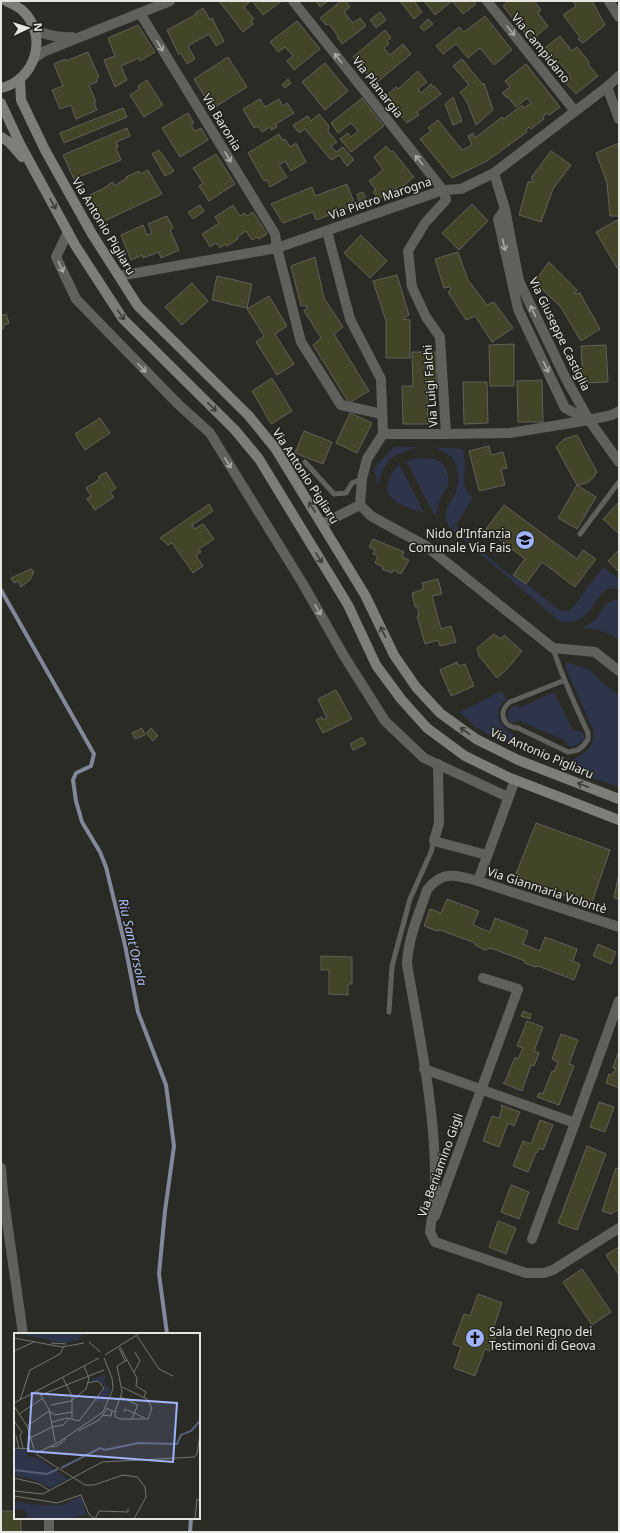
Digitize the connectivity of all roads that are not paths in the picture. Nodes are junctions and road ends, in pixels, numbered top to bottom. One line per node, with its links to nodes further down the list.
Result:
1 (6, 1): 6 (main road)
2 (170, 1): 7 (street)
3 (293, 1): 22 (street, Via Planargia, one-way to 3)
4 (487, 1): 17 (street, Via Campidano, one-way to 17)
5 (609, 1): 8 (street)
6 (22, 6): 9 (main road)
7 (140, 12): 10 (street); 26 (street, Via Baronia, one-way to 26)
8 (619, 17)
9 (34, 29): 10 (street); 11 (main road)
10 (82, 35): 11 (street)
11 (34, 58): 13 (main road)
12 (619, 76): 14 (street, Via Pietro Marogna)
13 (20, 79): 15 (main road); 27 (main road, Via Antonio Pigliaru)
14 (606, 87): 17 (street, Via Pietro Marogna); 18 (street)
15 (1, 88)
16 (1, 103): 20 (main road)
17 (574, 110): 21 (street, Via Pietro Marogna)
18 (619, 119)
19 (1, 137): 20 (main road)
20 (34, 170): 25 (main road, one-way to 25)
21 (494, 173): 22 (street, Via Pietro Marogna); 23 (street, Via Giuseppe Castiglia)
22 (443, 190): 24 (street, Via Pietro Marogna); 32 (street, Via Luigi Falchi)
23 (505, 209): 30 (street, Via Giuseppe Castiglia, one-way to 23); 30 (street, Via Giuseppe Castiglia, one-way to 30)
24 (327, 230): 26 (street, Via Pietro Marogna); 29 (street)
25 (68, 232): 43 (street, one-way to 43); 44 (main road, one-way to 44)
26 (277, 248): 27 (street, Via Pietro Marogna); 29 (street, Via Baronia)
27 (118, 276): 38 (main road, Via Antonio Pigliaru, one-way to 27)
28 (619, 411): 30 (street)
29 (382, 414): 31 (street)
30 (589, 420): 32 (street); 34 (street, Via Giuseppe Castiglia)
31 (383, 434): 32 (street); 35 (street)
32 (446, 434)
33 (305, 462): 35 (lane)
34 (619, 462)
35 (362, 479): 37 (street)
36 (619, 482): 39 (lane)
37 (360, 506): 38 (street); 40 (street)
38 (322, 524): 46 (main road, Via Antonio Pigliaru, one-way to 38)
39 (580, 534)
40 (553, 648): 41 (street); 42 (lane)
41 (619, 671)
42 (565, 680): 42 (lane)
43 (438, 764): 45 (street); 48 (street)
44 (515, 780): 45 (street, Via Gianmaria Volontè); 47 (main road)
45 (508, 797): 49 (street, Via Gianmaria Volontè)
46 (619, 799)
47 (619, 820)
48 (434, 841): 49 (street); 54 (lane)
49 (487, 855): 50 (street, Via Gianmaria Volontè)
50 (478, 881): 51 (street, Via Gianmaria Volontè); 55 (street, Via Beniamino Gigli)
51 (619, 927)
52 (482, 978): 56 (street, Via Beniamino Gigli)
53 (619, 1001): 57 (street)
54 (389, 1012)
55 (424, 1069): 56 (street); 60 (street, Via Beniamino Gigli)
56 (482, 1089): 57 (street); 60 (street, Via Beniamino Gigli)
57 (575, 1123): 61 (street)
58 (1, 1168): 62 (street)
59 (619, 1228): 60 (street)
60 (430, 1232)
61 (532, 1239)
62 (23, 1333)
63 (49, 1519): 64 (street)
64 (49, 1532)

